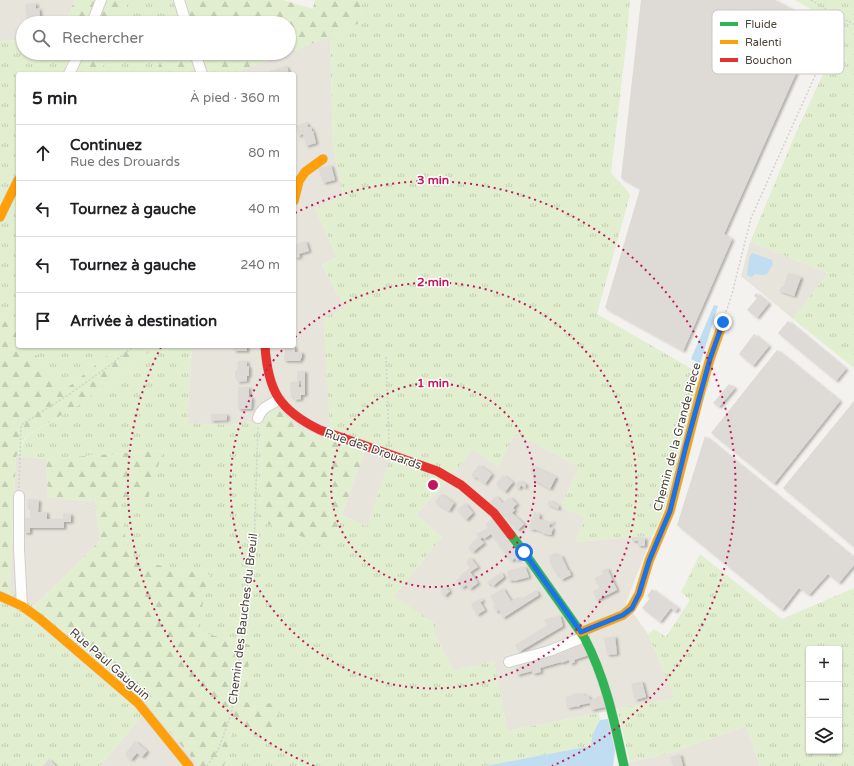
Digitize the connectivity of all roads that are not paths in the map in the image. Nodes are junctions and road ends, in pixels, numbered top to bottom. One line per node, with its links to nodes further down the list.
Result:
1 (101, 0): 3 (street)
2 (179, 0): 4 (street)
3 (95, 16)
4 (184, 16)
5 (76, 60): 7 (street)
6 (198, 60): 8 (street)
7 (70, 72)
8 (201, 72)
9 (323, 159): 11 (street)
10 (16, 184): 12 (street)
11 (296, 193)
12 (0, 217)
13 (723, 322): 20 (street, Chemin de la Grande Piece)
14 (265, 348): 15 (street, Rue des Drouards)
15 (279, 399): 16 (street); 20 (street, Rue des Drouards)
16 (258, 418)
17 (19, 496): 19 (street)
18 (0, 596): 19 (street, Rue Paul Gauguin)
19 (22, 606): 22 (street, Rue Paul Gauguin)
20 (582, 634): 21 (street); 23 (street, Rue des Drouards)
21 (509, 662)
22 (189, 766)
23 (624, 766)

